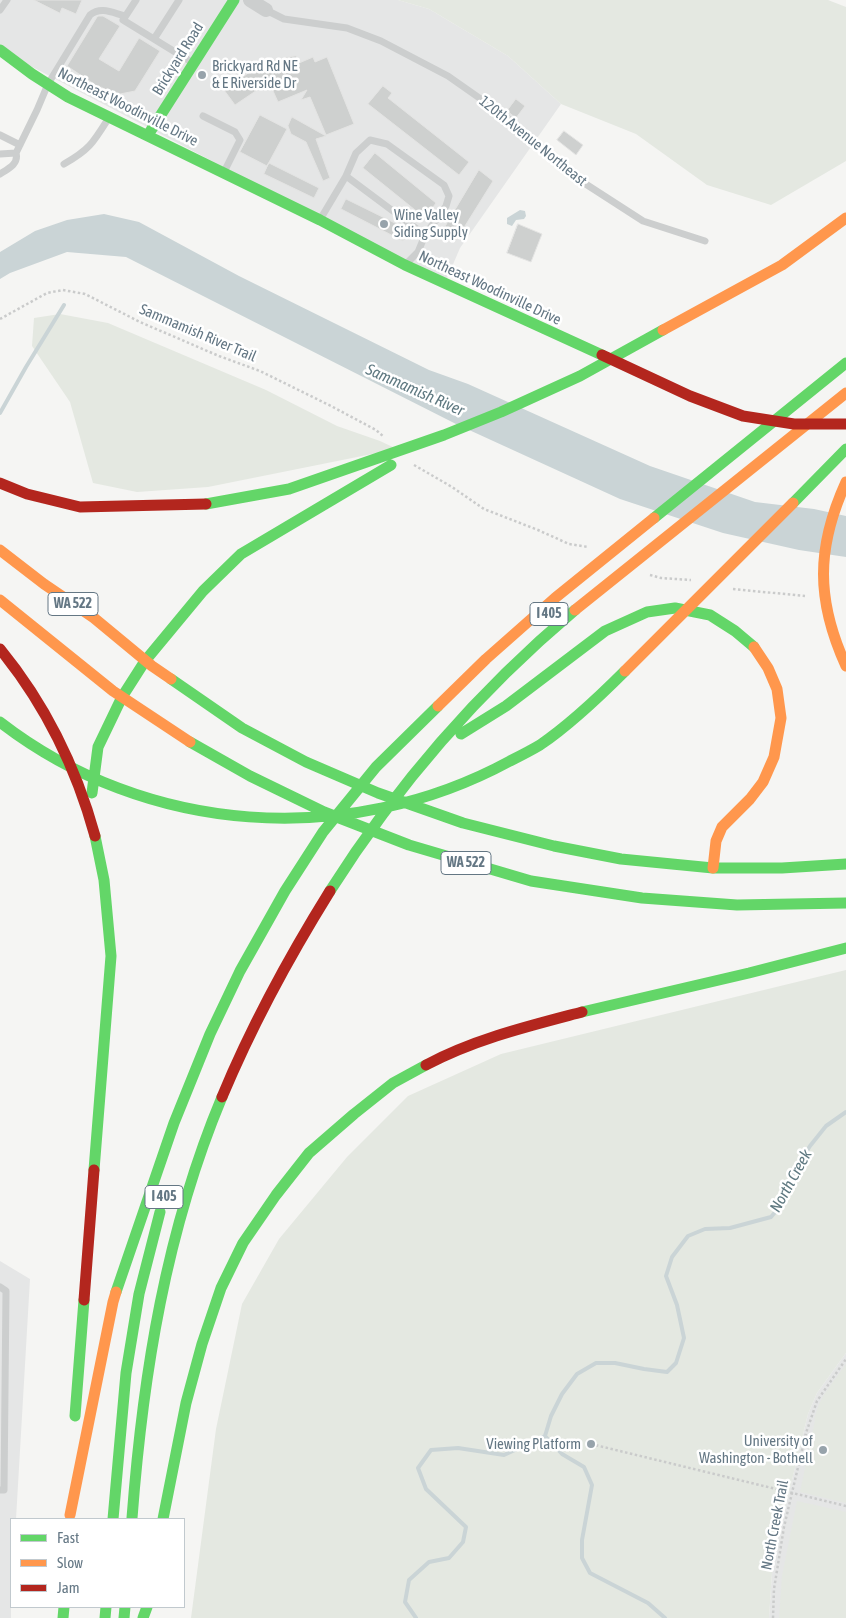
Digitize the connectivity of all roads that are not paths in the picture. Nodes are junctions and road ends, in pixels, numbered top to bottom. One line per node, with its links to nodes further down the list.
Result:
1 (7, 0): 6 (lane)
2 (136, 0): 8 (lane)
3 (179, 0): 9 (lane)
4 (234, 0): 11 (main road, Brickyard Road)
5 (250, 0): 7 (street, 120th Avenue Northeast)
6 (0, 10)
7 (266, 10): 27 (lane, 120th Avenue Northeast)
8 (126, 16): 9 (lane); 12 (lane)
9 (154, 39): 11 (lane)
10 (0, 50): 12 (main road, Northeast Woodinville Drive)
11 (193, 63): 16 (main road, Brickyard Road)
12 (48, 84): 14 (main road, Northeast Woodinville Drive); 17 (lane)
13 (202, 116): 21 (lane)
14 (110, 117): 16 (main road, Northeast Woodinville Drive); 20 (lane)
15 (0, 135): 17 (lane)
16 (148, 135): 21 (main road, Northeast Woodinville Drive)
17 (20, 145): 18 (lane)
18 (16, 153): 19 (lane); 22 (lane)
19 (0, 154)
20 (64, 164)
21 (224, 173): 25 (main road, Northeast Woodinville Drive)
22 (0, 174)
23 (346, 176): 25 (lane); 26 (lane); 26 (lane)
24 (846, 218): 34 (main road)
25 (320, 220): 28 (main road, Northeast Woodinville Drive)
26 (425, 235): 28 (lane)
27 (706, 241)
28 (405, 265): 33 (main road, Northeast Woodinville Drive)
29 (846, 363): 60 (main road, I 405)
30 (846, 374): 48 (main road, I 405)
31 (846, 393): 55 (main road, I 405)
32 (846, 405): 39 (main road)
33 (846, 424)
34 (444, 435): 37 (main road); 43 (main road)
35 (846, 449): 46 (main road)
36 (846, 482): 44 (main road)
37 (0, 484)
38 (0, 550): 43 (main road, WA 522)
39 (641, 572)
40 (0, 600): 45 (main road, WA 522)
41 (0, 649): 51 (main road)
42 (545, 652): 47 (main road, I 405)
43 (145, 661): 45 (main road); 53 (main road, WA 522)
44 (846, 666)
45 (122, 697): 51 (main road); 54 (main road, WA 522)
46 (0, 722)
47 (461, 734): 53 (main road); 55 (main road, I 405)
48 (422, 738)
49 (385, 779): 50 (main road)
50 (346, 832)
51 (96, 835): 66 (main road)
52 (846, 864): 53 (main road, WA 522)
53 (713, 868)
54 (846, 903)
55 (321, 913): 59 (main road, I 405); 73 (main road, I 405)
56 (846, 948): 74 (main road)
57 (205, 1078): 58 (main road)
58 (190, 1114)
59 (220, 1135)
60 (163, 1157): 65 (main road, I 405); 70 (main road)
61 (207, 1172): 64 (main road, I 405)
62 (162, 1200): 72 (main road, I 405)
63 (0, 1287): 69 (lane)
64 (157, 1392)
65 (112, 1400)
66 (75, 1426)
67 (73, 1445): 70 (main road)
68 (107, 1460): 71 (main road)
69 (0, 1490)
70 (70, 1517)
71 (102, 1518)
72 (113, 1518)
73 (132, 1518)
74 (163, 1518)

